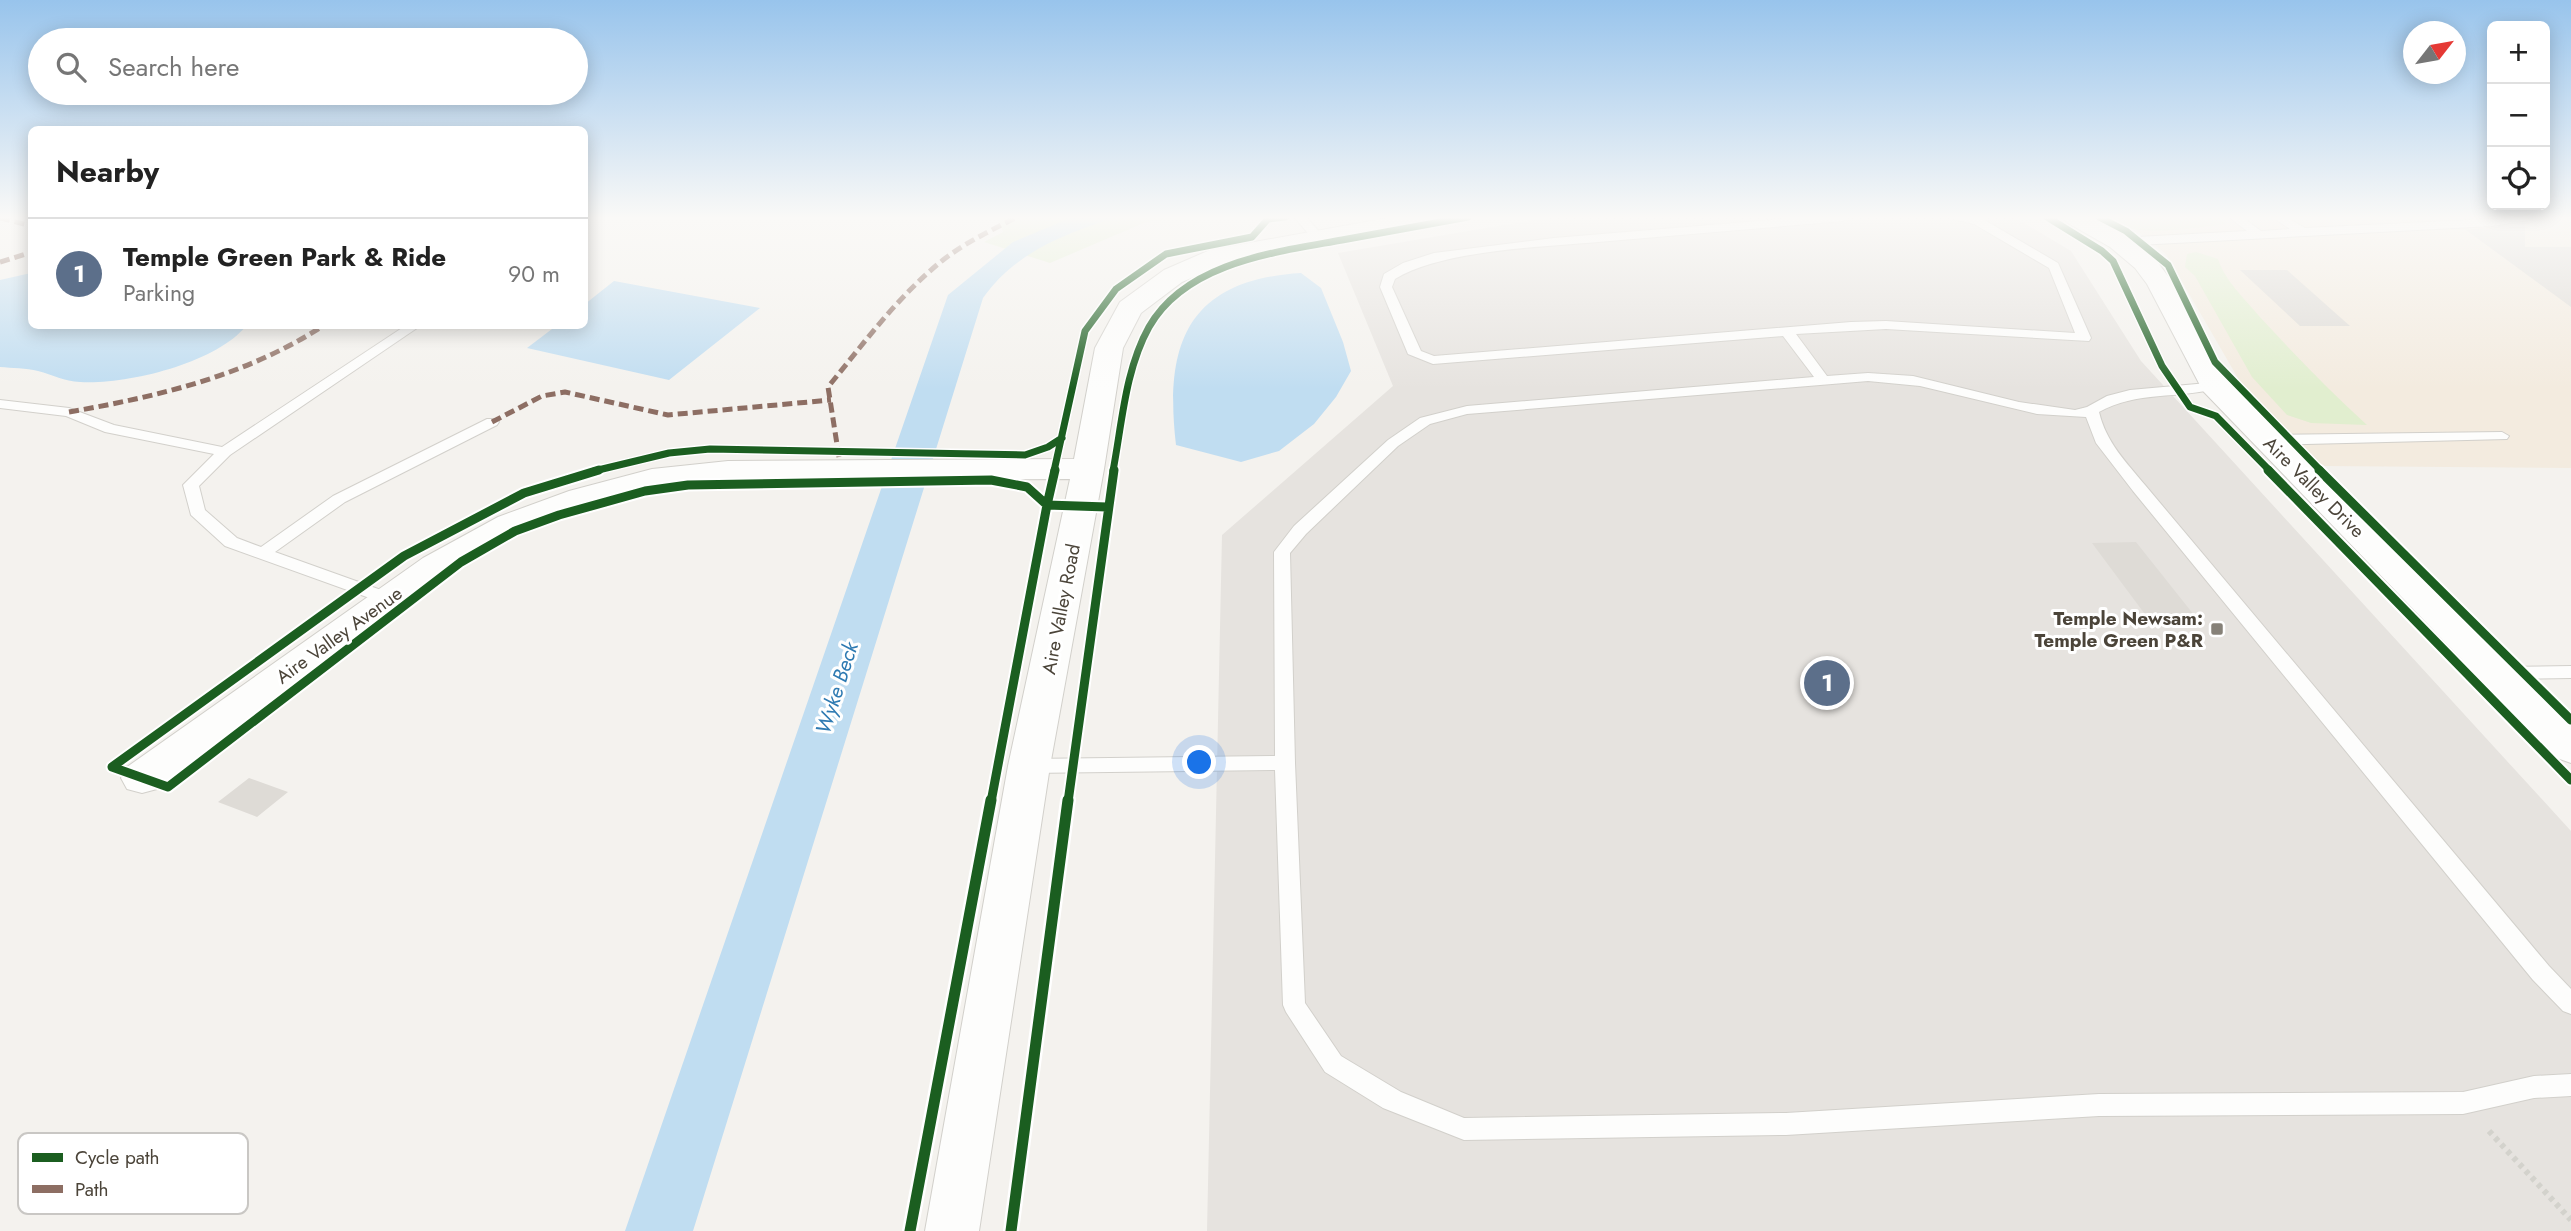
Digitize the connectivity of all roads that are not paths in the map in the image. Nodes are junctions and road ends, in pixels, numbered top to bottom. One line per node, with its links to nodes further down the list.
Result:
1 (1177, 274): 15 (street, Aire Valley Road)
2 (1393, 274): 6 (lane)
3 (2058, 274): 6 (lane)
4 (2153, 274): 8 (street, Aire Valley Drive)
5 (410, 329): 14 (lane)
6 (1787, 331): 7 (lane)
7 (1823, 380): 10 (lane); 21 (lane)
8 (2214, 385): 10 (lane); 13 (street, Aire Valley Drive)
9 (0, 404): 14 (lane)
10 (2092, 412): 24 (lane)
11 (492, 422): 16 (lane)
12 (2502, 436): 13 (lane)
13 (2268, 440): 19 (street, Aire Valley Drive)
14 (225, 452): 16 (lane)
15 (1088, 469): 17 (street, Aire Valley Avenue); 22 (street, Aire Valley Road)
16 (263, 553): 17 (lane)
17 (388, 599): 23 (street, Aire Valley Avenue)
18 (2571, 672): 19 (lane)
19 (2497, 673): 20 (street, Aire Valley Drive)
20 (2571, 748)
21 (1285, 762): 22 (lane); 25 (lane)
22 (1029, 766): 26 (street, Aire Valley Road)
23 (142, 778)
24 (2571, 1004)
25 (2571, 1084)
26 (952, 1231)

